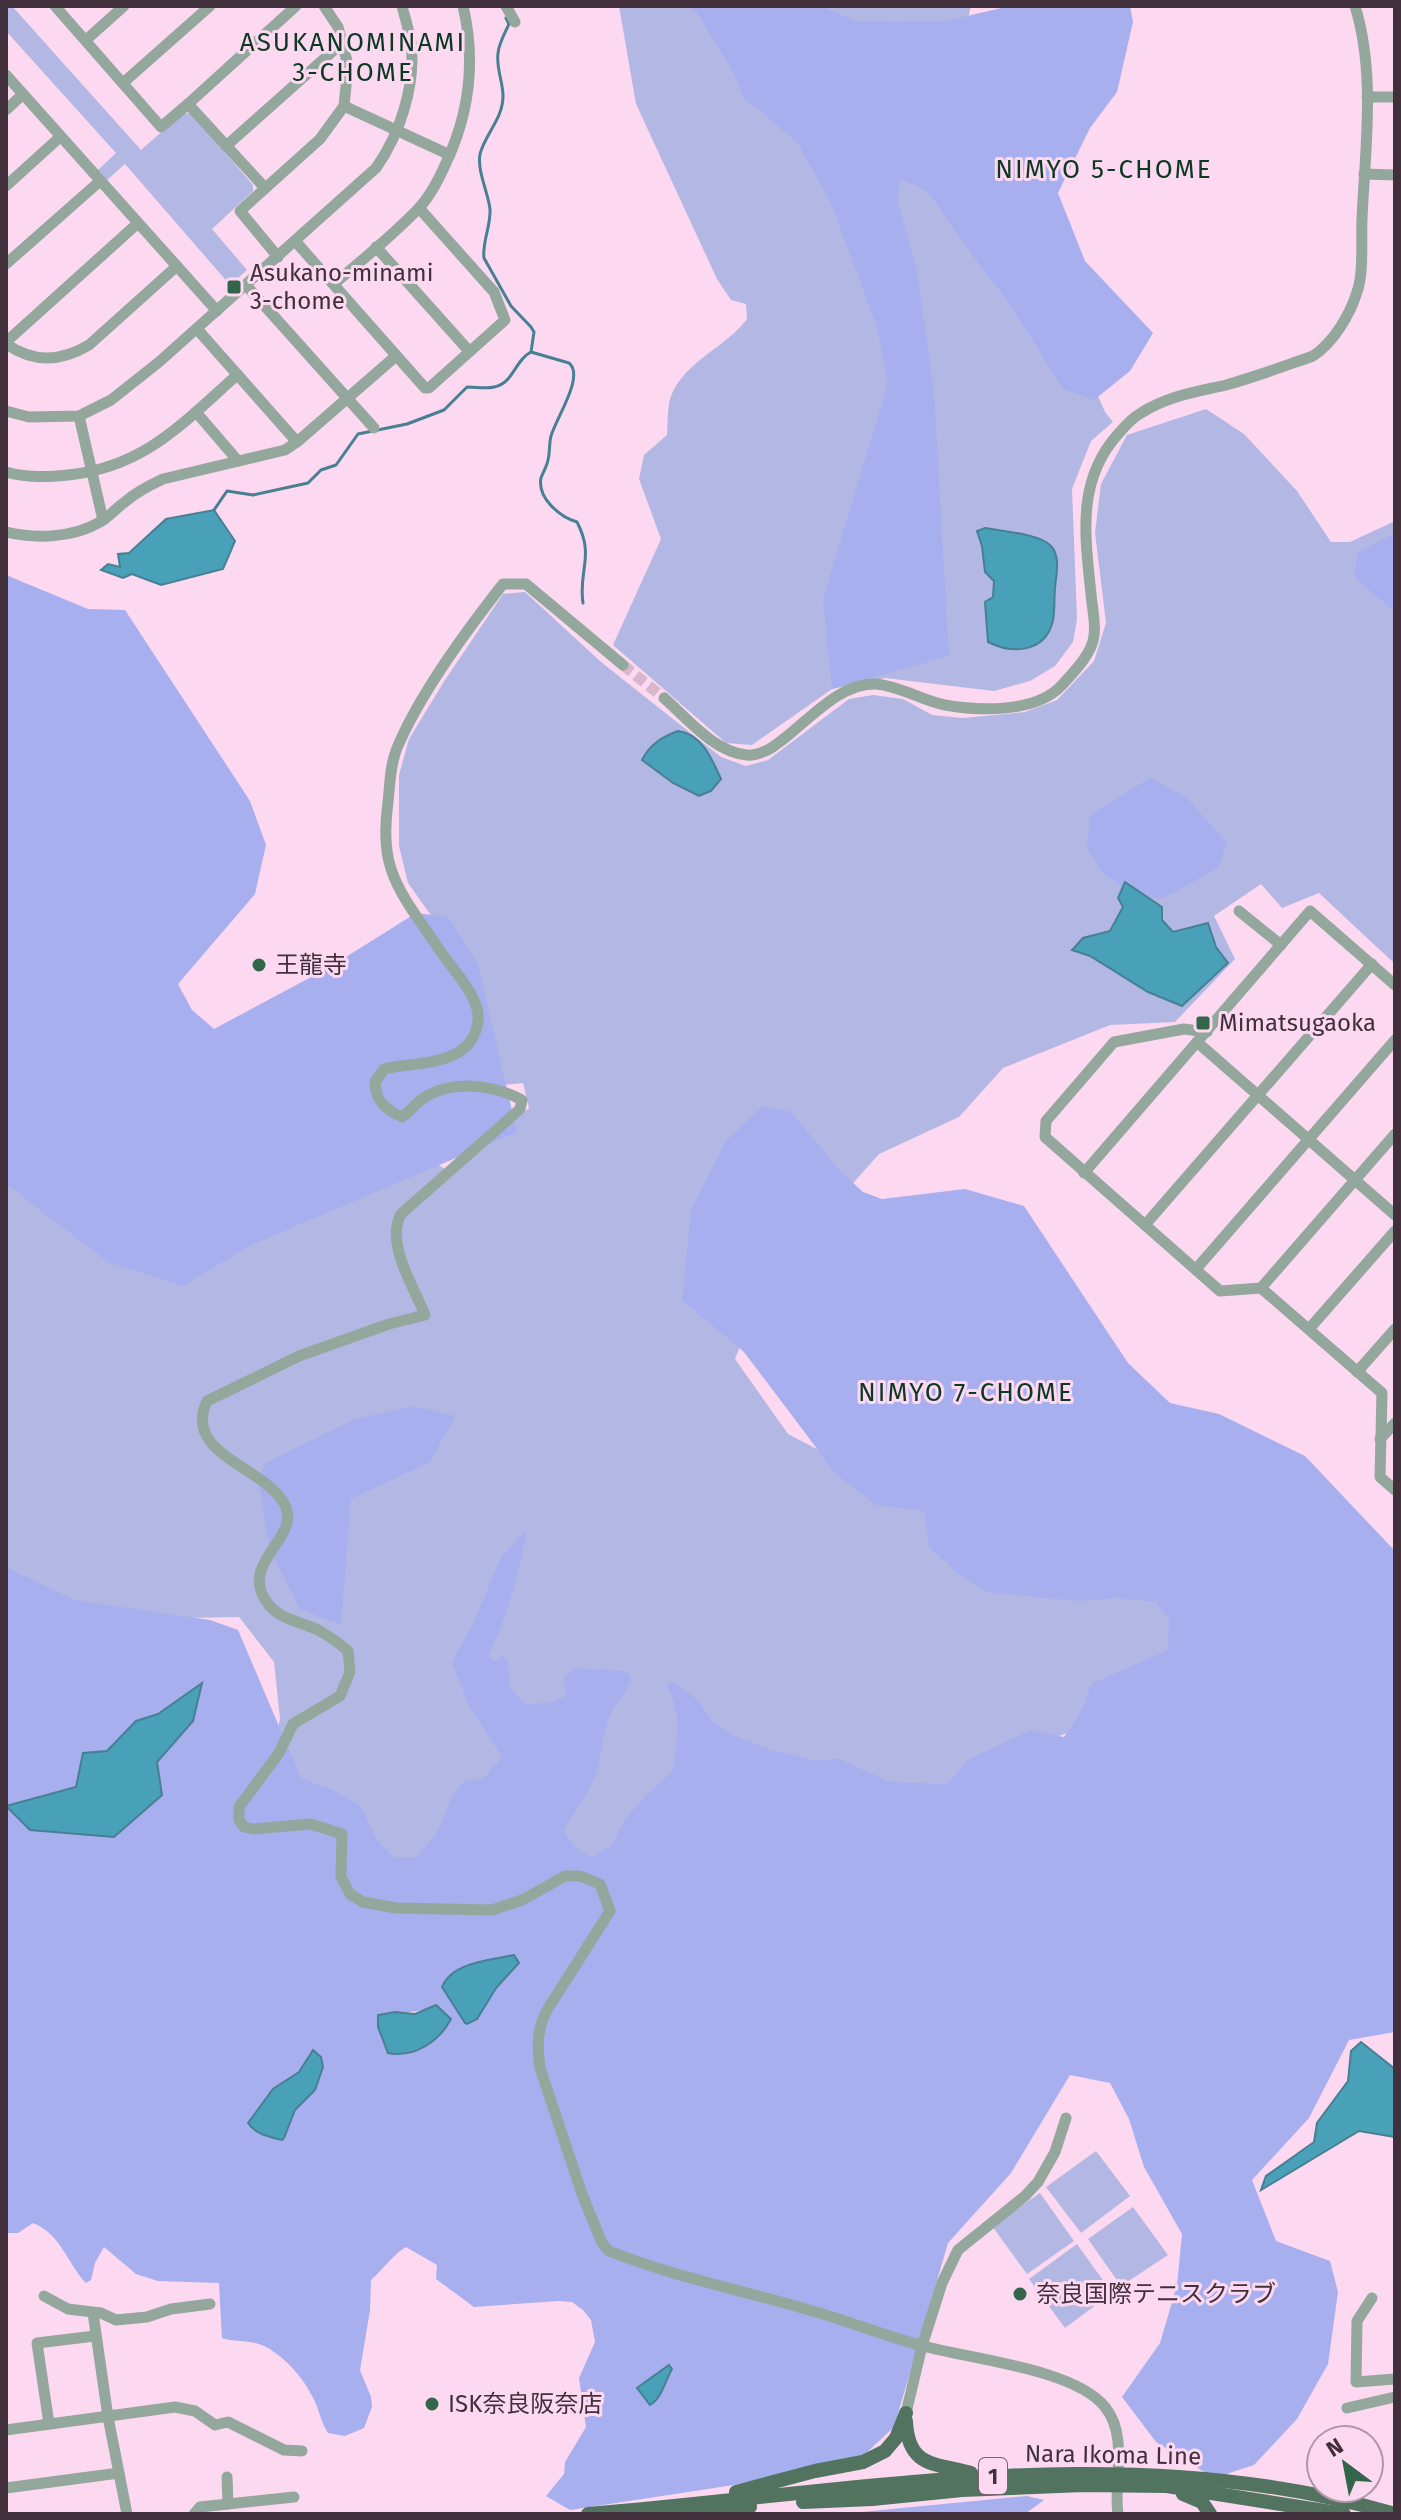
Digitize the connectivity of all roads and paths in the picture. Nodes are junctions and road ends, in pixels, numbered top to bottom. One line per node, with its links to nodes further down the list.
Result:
1 (55, 6): 11 (street)
2 (124, 6): 11 (street)
3 (210, 6): 14 (street)
4 (296, 6): 18 (street)
5 (324, 6): 12 (street)
6 (402, 6): 21 (street)
7 (463, 6): 24 (street)
8 (506, 6): 10 (street)
9 (1355, 6): 16 (street)
10 (515, 22)
11 (86, 40): 14 (street)
12 (343, 42): 19 (street); 23 (street)
13 (6, 75): 15 (street)
14 (123, 83): 18 (street)
15 (22, 95): 20 (street); 22 (street)
16 (1367, 97): 17 (street); 25 (street)
17 (1395, 97)
18 (188, 104): 23 (street)
19 (344, 106): 21 (street); 29 (street)
20 (6, 110)
21 (397, 129): 24 (street); 32 (street)
22 (60, 137): 27 (street); 28 (street)
23 (226, 146): 29 (street)
24 (450, 155): 30 (street)
25 (1364, 174): 26 (street); 57 (street)
26 (1395, 175)
27 (100, 181): 31 (street); 35 (street)
28 (6, 186)
29 (265, 188): 34 (street)
30 (419, 208): 33 (street); 42 (street)
31 (138, 223): 36 (street); 41 (street)
32 (296, 242): 34 (street); 37 (street)
33 (376, 247): 37 (street); 42 (street)
34 (278, 257): 38 (street)
35 (6, 264)
36 (177, 266): 39 (street); 41 (street)
37 (334, 284): 43 (street)
38 (246, 285): 39 (street); 45 (street)
39 (217, 311): 40 (street)
40 (197, 329): 44 (street); 48 (street)
41 (6, 343)
42 (469, 351): 43 (street)
43 (396, 356): 45 (street)
44 (237, 375): 47 (street); 50 (street)
45 (347, 399): 49 (street); 50 (street)
46 (6, 411): 48 (street)
47 (196, 412): 51 (street); 53 (street)
48 (79, 416): 53 (street)
49 (374, 428)
50 (297, 442): 51 (street)
51 (238, 461): 54 (street)
52 (6, 472): 53 (street)
53 (92, 472): 54 (street)
54 (103, 520): 55 (street)
55 (6, 532)
56 (623, 665): 87 (street)
57 (664, 698)
58 (1239, 911): 59 (street)
59 (1281, 945): 60 (street); 62 (street)
60 (1372, 964): 61 (street); 65 (street)
61 (1395, 985)
62 (1207, 1032): 64 (street); 68 (street)
63 (1395, 1040): 67 (street)
64 (1197, 1042): 65 (street); 68 (street)
65 (1258, 1095): 67 (street); 71 (street)
66 (1395, 1134): 69 (street)
67 (1309, 1139): 69 (street); 73 (street)
68 (1084, 1173): 71 (street)
69 (1355, 1180): 70 (street); 74 (street)
70 (1395, 1215)
71 (1145, 1225): 73 (street)
72 (1395, 1231): 75 (street)
73 (1196, 1269): 74 (street)
74 (1261, 1288): 75 (street)
75 (1309, 1329): 77 (street)
76 (1395, 1329): 77 (street)
77 (1357, 1372): 79 (street)
78 (1395, 1423): 79 (street)
79 (1380, 1439): 80 (street)
80 (1395, 1490)
81 (1066, 2118): 87 (street)
82 (44, 2296): 85 (street)
83 (1372, 2298): 88 (street)
84 (210, 2304): 85 (street)
85 (93, 2313): 86 (street)
86 (95, 2336): 92 (street); 93 (street)
87 (922, 2346): 91 (street); 109 (street)
88 (1395, 2379)
89 (1395, 2397): 90 (street)
90 (1347, 2408)
91 (906, 2413): 97 (main road); 102 (main road)
92 (108, 2417): 93 (street); 95 (street); 96 (street)
93 (49, 2424): 94 (street)
94 (6, 2430)
95 (302, 2451)
96 (119, 2473): 100 (street); 105 (street)
97 (983, 2476): 102 (main road, Nara Ikoma Line / 1); 112 (main road, Nara Ikoma Line / 1)
98 (227, 2477): 103 (street)
99 (1167, 2486): 104 (main road, Nara Ikoma Line / 1); 108 (main road, Nara Ikoma Line / 1); 110 (main road)
100 (6, 2488)
101 (294, 2497): 103 (street)
102 (698, 2502): 107 (main road, Nara Ikoma Line / 1)
103 (228, 2504): 106 (street)
104 (1337, 2512): 111 (main road)
105 (127, 2514)
106 (194, 2514)
107 (588, 2514)
108 (687, 2514)
109 (1118, 2514)
110 (1210, 2514)
111 (1295, 2514)
112 (1395, 2514)

